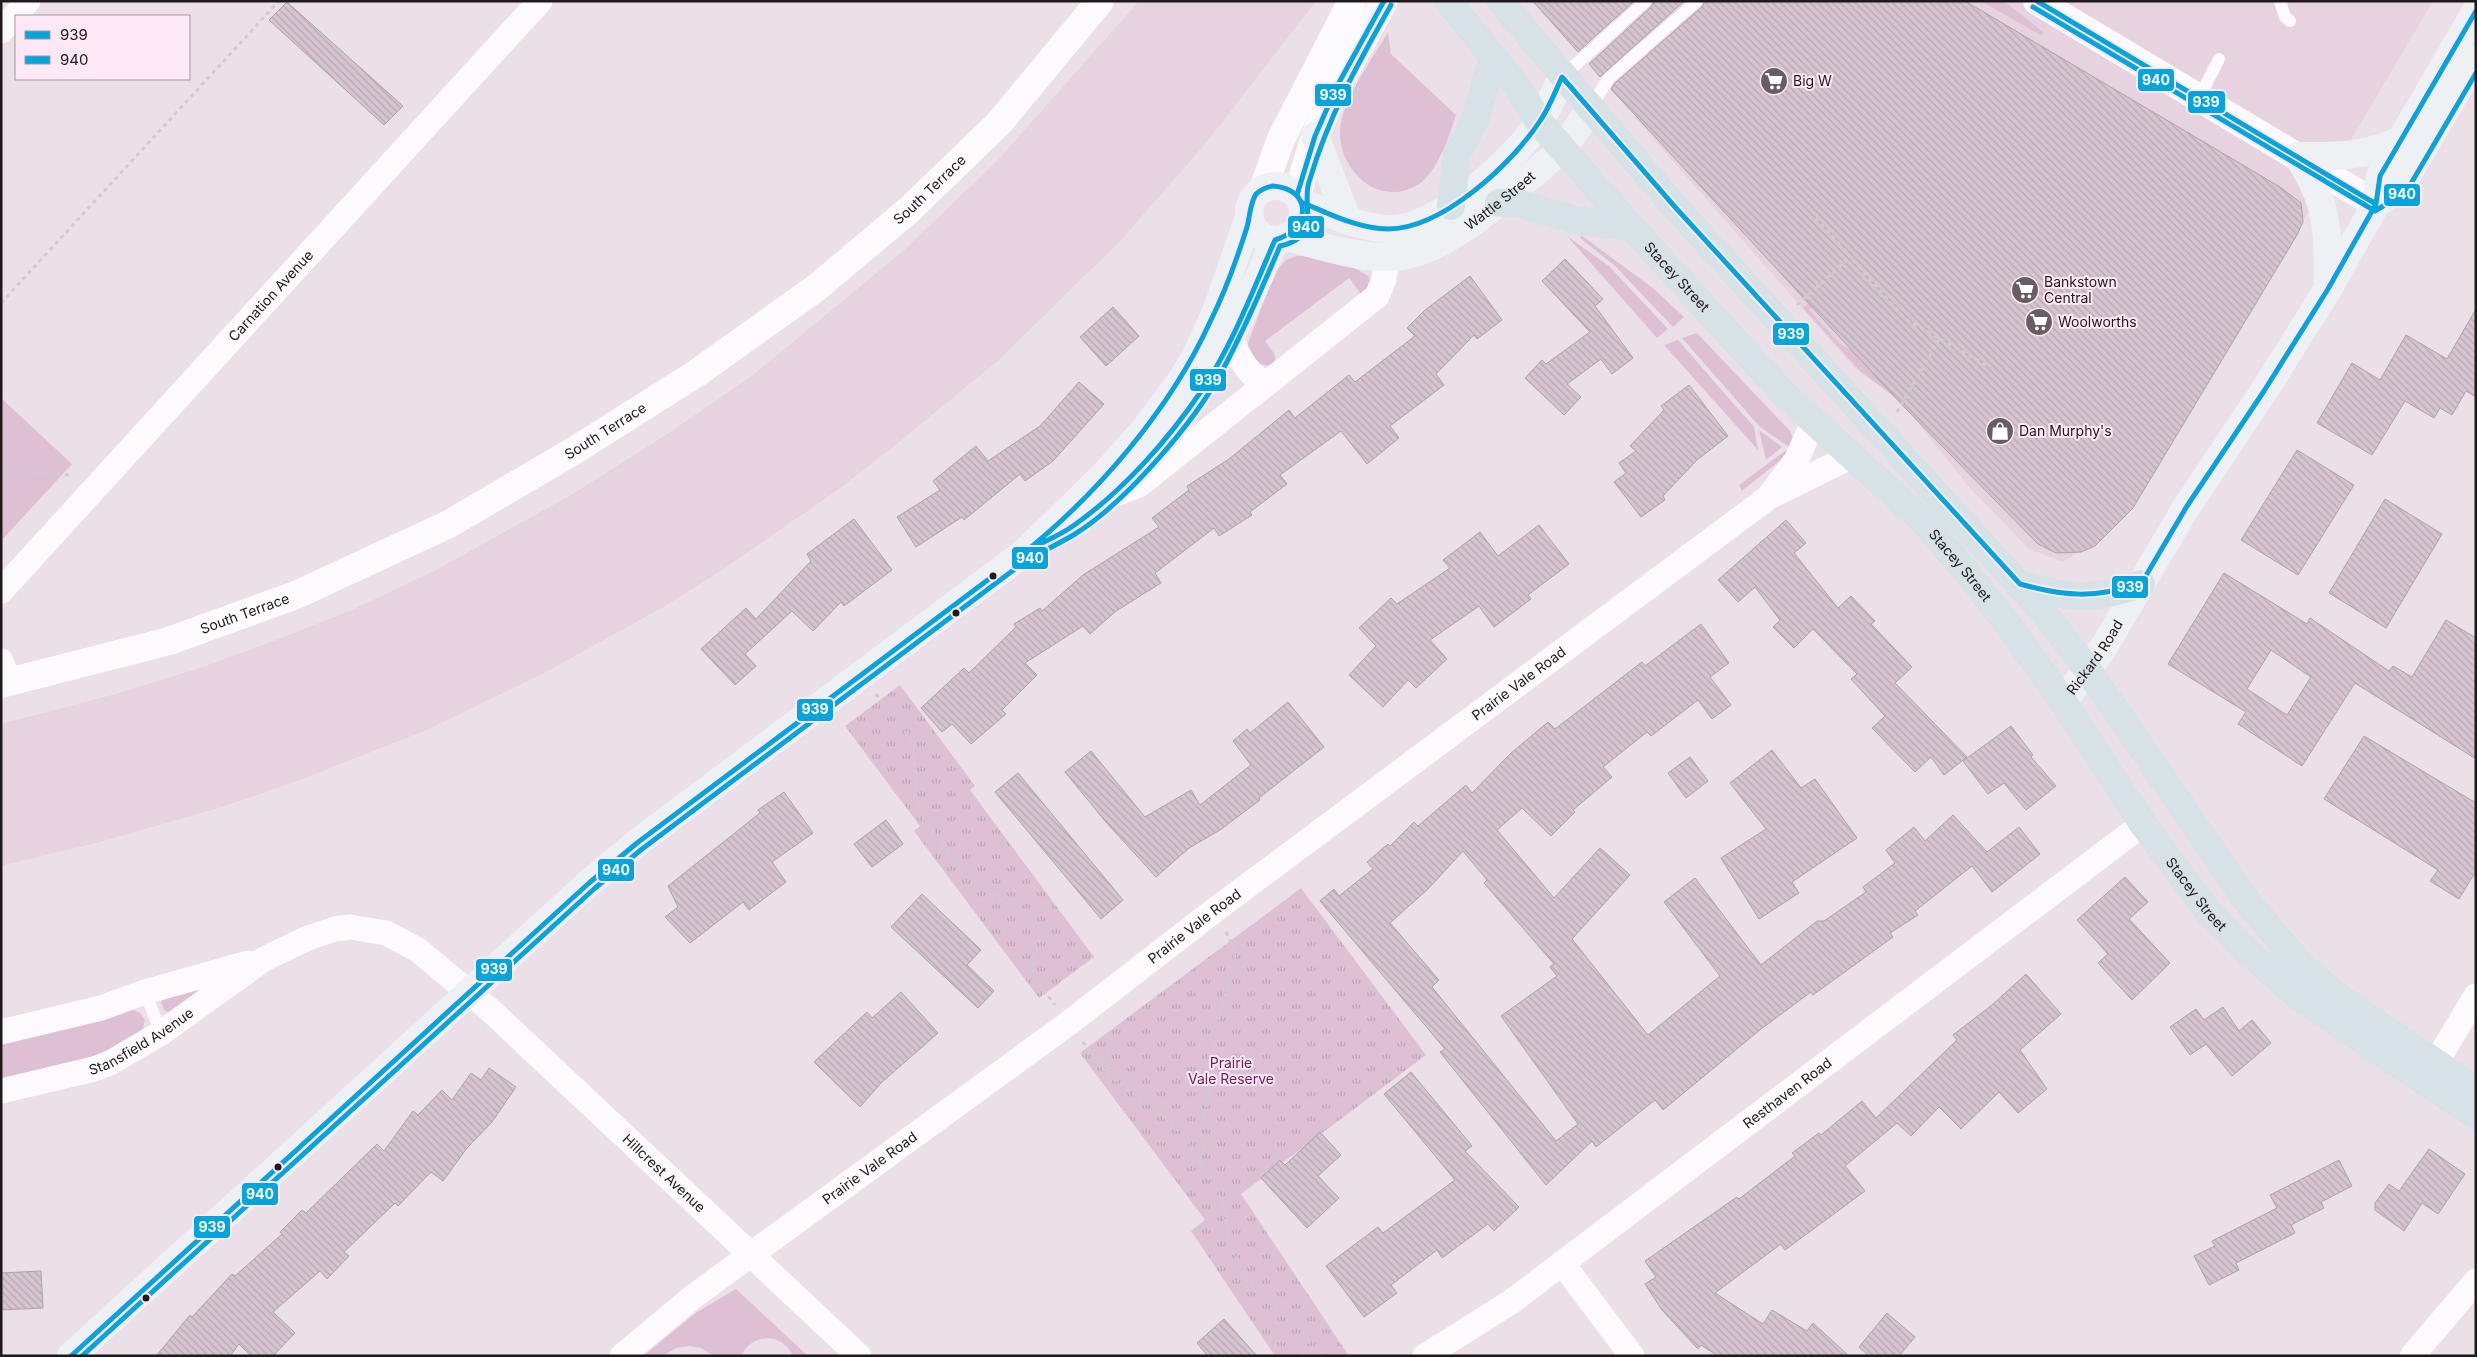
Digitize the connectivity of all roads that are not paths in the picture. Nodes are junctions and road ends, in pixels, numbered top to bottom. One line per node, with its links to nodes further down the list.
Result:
1 (28, 1): 13 (street)
2 (540, 1): 48 (street, Carnation Avenue)
3 (1100, 1): 50 (street, South Terrace)
4 (1352, 1): 28 (street)
5 (1384, 1): 24 (street)
6 (1448, 1): 17 (highway, Stacey Street)
7 (1500, 1): 20 (highway)
8 (1646, 1): 20 (lane)
9 (1697, 1): 22 (lane)
10 (2037, 1): 21 (street)
11 (2280, 1): 15 (lane)
12 (2476, 11): 25 (main road, Rickard Road)
13 (15, 15)
14 (15, 15): 16 (street)
15 (2290, 22)
16 (1, 31)
17 (1493, 57): 23 (highway, Stacey Street); 32 (highway)
18 (2476, 58): 31 (main road, Rickard Road)
19 (2219, 59): 21 (lane)
20 (1562, 77): 22 (highway); 23 (main road, Wattle Street)
21 (2199, 98): 27 (street)
22 (1589, 109): 26 (main road, Wattle Street); 46 (highway)
23 (1539, 122): 26 (highway, Stacey Street); 32 (main road, Wattle Street)
24 (1315, 136): 29 (street); 34 (main road)
25 (2401, 140): 27 (main road); 31 (main road, Rickard Road)
26 (1563, 147): 30 (main road, Wattle Street); 35 (highway, Stacey Street)
27 (2298, 156): 31 (street); 38 (main road)
28 (1263, 189): 29 (main road); 33 (main road)
29 (1299, 198): 34 (main road, Wattle Street); 36 (main road)
30 (1499, 203): 35 (highway); 37 (main road, Wattle Street)
31 (2376, 204): 38 (main road, Rickard Road)
32 (1452, 206): 34 (main road, Wattle Street)
33 (1250, 217): 36 (main road); 45 (main road)
34 (1348, 220)
35 (1632, 228): 41 (highway, Stacey Street)
36 (1281, 238): 37 (main road, Wattle Street); 39 (main road)
37 (1387, 257): 40 (street)
38 (2328, 289): 47 (main road, Rickard Road)
39 (1231, 338): 40 (street); 43 (main road)
40 (1264, 383): 43 (street)
41 (1814, 420): 42 (highway, Stacey Street); 44 (street, Prairie Vale Road)
42 (1852, 456): 44 (street, Prairie Vale Road); 51 (highway, Stacey Street)
43 (1109, 497): 45 (main road)
44 (1769, 497): 63 (street, Prairie Vale Road)
45 (1024, 553): 54 (main road)
46 (2020, 584): 47 (highway); 49 (highway)
47 (2141, 584): 49 (main road, Rickard Road)
48 (1, 591)
49 (2088, 670): 51 (main road, Rickard Road); 59 (highway)
50 (4, 676)
51 (2063, 702): 52 (highway, Stacey Street)
52 (2143, 824): 62 (highway, Stacey Street); 64 (street, Resthaven Road)
53 (264, 959): 54 (street, Stansfield Avenue); 55 (street, Stansfield Avenue); 58 (street, Stansfield Avenue)
54 (469, 991): 63 (street, Hillcrest Avenue); 66 (main road)
55 (145, 992): 57 (street, Stansfield Avenue); 58 (lane)
56 (2476, 996): 59 (street)
57 (1, 1032)
58 (161, 1033): 61 (street, Stansfield Avenue)
59 (2436, 1064): 60 (highway)
60 (2476, 1090)
61 (1, 1091)
62 (2476, 1116)
63 (750, 1255): 67 (street, Prairie Vale Road); 68 (street, Hillcrest Avenue)
64 (1562, 1263): 69 (street, Resthaven Road); 70 (street)
65 (2476, 1281): 71 (street)
66 (72, 1356)
67 (622, 1356)
68 (860, 1356)
69 (1425, 1356)
70 (1632, 1356)
71 (2412, 1356)

